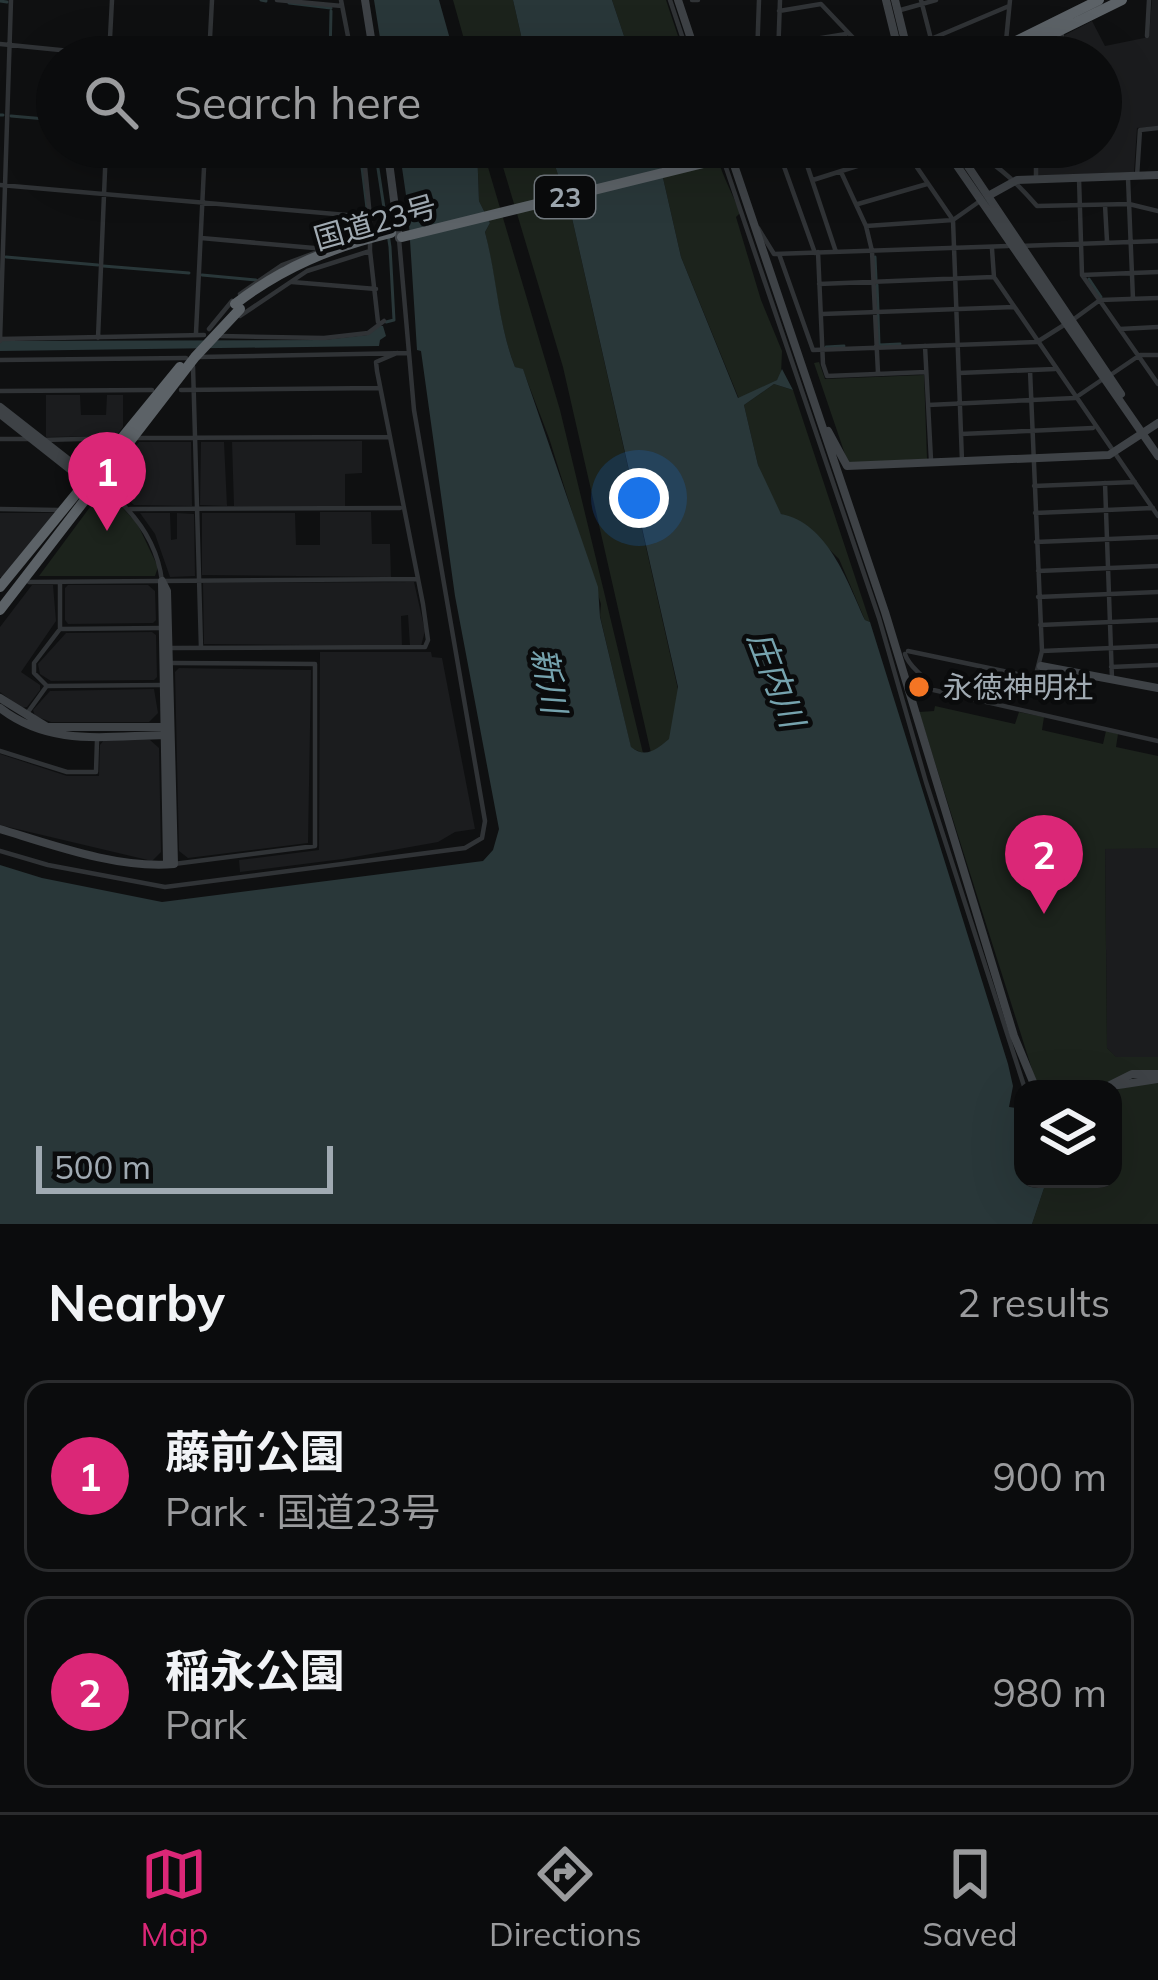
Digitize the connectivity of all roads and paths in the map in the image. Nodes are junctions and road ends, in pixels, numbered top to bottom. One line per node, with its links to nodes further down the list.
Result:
1 (10, 0): 39 (street)
2 (112, 0): 21 (street)
3 (212, 0): 22 (street)
4 (277, 0): 15 (street)
5 (365, 0): 24 (street)
6 (674, 0): 25 (street)
7 (759, 0): 26 (street)
8 (780, 0): 18 (street)
9 (936, 0): 14 (street)
10 (1099, 0): 34 (highway)
11 (1122, 0): 19 (highway)
12 (1149, 0): 37 (street)
13 (819, 2): 18 (street); 20 (street)
14 (921, 2): 17 (street); 31 (street)
15 (341, 3): 23 (street)
16 (1010, 3): 32 (street); 33 (street)
17 (893, 4): 29 (street); 30 (street)
18 (779, 11): 27 (street)
19 (1062, 30): 35 (highway); 36 (street)
20 (848, 34): 28 (street)
21 (110, 36)
22 (210, 36)
23 (348, 36)
24 (371, 36)
25 (686, 36)
26 (757, 36)
27 (778, 36)
28 (835, 36)
29 (897, 36)
30 (903, 36)
31 (930, 36)
32 (938, 36)
33 (1007, 36)
34 (1035, 36)
35 (1047, 36)
36 (1062, 36)
37 (1147, 37)
38 (0, 44): 39 (street)
39 (11, 45): 40 (street); 65 (street)
40 (36, 48)
41 (1158, 128): 59 (street)
42 (105, 168): 66 (street)
43 (203, 168): 68 (street)
44 (365, 168): 74 (street)
45 (389, 168): 79 (street)
46 (663, 168): 79 (highway, 国道23号 / 23, bridge)
47 (735, 168): 76 (street)
48 (735, 168): 223 (street)
49 (785, 168): 91 (street)
50 (809, 168): 62 (street)
51 (853, 168): 57 (street)
52 (917, 168): 64 (street)
53 (960, 168): 67 (street)
54 (967, 168): 67 (street)
55 (999, 168): 63 (street)
56 (1036, 168): 61 (street)
57 (841, 172): 62 (street); 70 (street)
58 (1158, 175): 59 (street)
59 (1132, 176): 60 (street); 69 (street)
60 (1079, 178): 61 (street); 71 (street)
61 (1036, 179): 63 (street)
62 (813, 180): 92 (street)
63 (1017, 180): 67 (street); 71 (street)
64 (927, 184): 70 (street); 75 (street)
65 (3, 185): 66 (street); 115 (street)
66 (104, 194): 68 (street); 114 (street)
67 (984, 199): 75 (street); 85 (street)
68 (200, 202): 74 (street); 80 (street)
69 (1129, 204): 72 (street); 73 (street); 83 (street)
70 (856, 205): 77 (street)
71 (1080, 205): 72 (street); 84 (street)
72 (1105, 205): 82 (street)
73 (1158, 211)
74 (370, 216): 78 (street)
75 (953, 220): 77 (street); 87 (street)
76 (753, 223): 93 (street); 145 (street)
77 (866, 226): 89 (street)
78 (369, 233): 88 (street); 90 (street)
79 (397, 235): 113 (highway, 国道23号 / 23, bridge); 122 (street)
80 (201, 238): 88 (street); 113 (street)
81 (1158, 241): 83 (street)
82 (1107, 242): 83 (street); 84 (street)
83 (1131, 242): 95 (street)
84 (1082, 243): 85 (street); 96 (street)
85 (1017, 246): 86 (street); 110 (street)
86 (992, 247): 87 (street); 97 (street)
87 (954, 248): 89 (street); 98 (street)
88 (315, 250): 113 (street)
89 (872, 250): 92 (street); 100 (street)
90 (370, 251): 99 (street); 102 (street)
91 (816, 252): 92 (street); 93 (street); 101 (street)
92 (836, 252)
93 (779, 254): 120 (street)
94 (1158, 272): 95 (street)
95 (1132, 273): 96 (street); 103 (street)
96 (1082, 275): 105 (street)
97 (994, 278): 98 (street); 106 (street)
98 (956, 279): 100 (street); 107 (street)
99 (287, 282): 102 (street); 113 (street)
100 (874, 282): 101 (street); 108 (street)
101 (819, 284): 109 (street)
102 (376, 290): 113 (street)
103 (1133, 298): 104 (street); 105 (street)
104 (1158, 298)
105 (1100, 300): 110 (street); 112 (street)
106 (1014, 307): 107 (street); 116 (street)
107 (957, 309): 108 (street); 117 (street)
108 (875, 312): 109 (street); 119 (street)
109 (821, 314): 120 (street)
110 (1070, 322): 116 (street); 132 (street)
111 (1158, 327): 112 (street)
112 (1120, 329): 124 (street)
113 (209, 333): 114 (street); 126 (highway, 国道23号 / 23)
114 (98, 338): 115 (street)
115 (0, 340)
116 (1037, 342): 117 (street); 127 (street)
117 (957, 344): 118 (street); 130 (street)
118 (925, 346): 119 (street); 129 (street)
119 (877, 348): 120 (street); 131 (street)
120 (820, 350): 131 (street)
121 (397, 353): 122 (street); 126 (street); 134 (street)
122 (408, 353): 220 (street)
123 (1158, 355): 124 (street)
124 (1138, 356): 132 (street); 133 (street)
125 (0, 360): 126 (street)
126 (188, 360): 137 (street); 151 (highway); 178 (highway, 国道23号 / 23)
127 (1055, 369): 128 (street); 139 (street)
128 (1030, 370): 130 (street); 140 (street)
129 (926, 372): 131 (street); 142 (street)
130 (958, 373): 141 (street)
131 (878, 374)
132 (1106, 377): 139 (street); 148 (street)
133 (1158, 384)
134 (380, 388): 137 (street); 150 (street)
135 (152, 390): 138 (street)
136 (181, 390): 137 (street)
137 (195, 390): 152 (street)
138 (0, 391)
139 (1075, 398): 140 (street); 146 (street)
140 (1030, 400): 141 (street); 147 (street)
141 (959, 403): 142 (street); 149 (street)
142 (928, 405): 159 (street)
143 (0, 410): 154 (street)
144 (1158, 423): 148 (street)
145 (822, 426): 159 (street); 224 (street)
146 (1096, 428): 147 (street); 156 (street)
147 (1032, 430): 149 (street); 157 (street)
148 (1144, 432): 155 (street); 156 (street)
149 (961, 434): 158 (street)
150 (389, 437): 152 (street); 167 (street)
151 (127, 438): 152 (street); 154 (street); 160 (highway)
152 (196, 438): 166 (street)
153 (0, 440): 154 (street)
154 (36, 440): 160 (street); 163 (street)
155 (1158, 452)
156 (1115, 454): 157 (street); 161 (street)
157 (1033, 458): 158 (street); 164 (street)
158 (962, 461): 159 (street)
159 (931, 463)
160 (99, 474): 163 (highway); 165 (highway, 国道23号 / 23); 170 (street)
161 (1135, 482): 162 (street); 168 (street)
162 (1105, 483): 164 (street); 172 (street)
163 (82, 486): 171 (highway)
164 (1034, 486): 173 (street)
165 (83, 504): 178 (highway, 国道23号 / 23); 185 (highway)
166 (197, 508): 167 (street); 170 (street); 184 (street)
167 (403, 508): 182 (street)
168 (1153, 508): 172 (street); 174 (street)
169 (0, 509): 171 (street)
170 (130, 509): 183 (street)
171 (64, 510): 187 (highway)
172 (1106, 510): 173 (street); 176 (street)
173 (1035, 513): 177 (street)
174 (1158, 516)
175 (1158, 537): 176 (street)
176 (1107, 539): 177 (street); 180 (street)
177 (1036, 542): 181 (street)
178 (41, 552): 191 (highway, 国道23号 / 23); 192 (highway, 国道23号 / 23)
179 (1158, 566): 180 (street)
180 (1108, 568): 181 (street); 189 (street)
181 (1037, 572): 190 (street)
182 (417, 579): 184 (street); 201 (street)
183 (162, 580): 184 (street); 186 (street); 197 (street); 200 (street)
184 (199, 580): 201 (street)
185 (29, 581): 186 (street); 193 (highway)
186 (60, 582): 198 (street)
187 (1, 584)
188 (1158, 592): 189 (street)
189 (1108, 595): 190 (street); 195 (street)
190 (1039, 597): 196 (street)
191 (0, 598)
192 (0, 610)
193 (0, 620)
194 (1158, 620): 195 (street)
195 (1109, 622): 196 (street); 202 (street)
196 (1040, 625): 203 (street)
197 (161, 628): 198 (street); 209 (street)
198 (60, 629): 210 (street)
199 (1158, 646): 202 (street)
200 (170, 648): 201 (street); 204 (street)
201 (201, 648)
202 (1111, 648): 203 (street); 207 (street)
203 (1042, 651): 206 (street)
204 (170, 663): 215 (street); 221 (street)
205 (1158, 665): 207 (street)
206 (1041, 666): 208 (street); 217 (street)
207 (1112, 667): 208 (street)
208 (1112, 679): 211 (street)
209 (163, 685): 210 (street); 215 (street)
210 (47, 686): 214 (street)
211 (1158, 688)
212 (0, 698): 214 (street)
213 (0, 708): 216 (street)
214 (25, 717): 215 (street)
215 (167, 731): 216 (street); 221 (street)
216 (97, 736): 218 (street)
217 (1158, 741)
218 (0, 751)
219 (0, 829): 221 (street)
220 (0, 851)
221 (170, 864)
222 (1158, 1077): 225 (street)
223 (1022, 1080)
224 (1032, 1080)
225 (1122, 1084)

